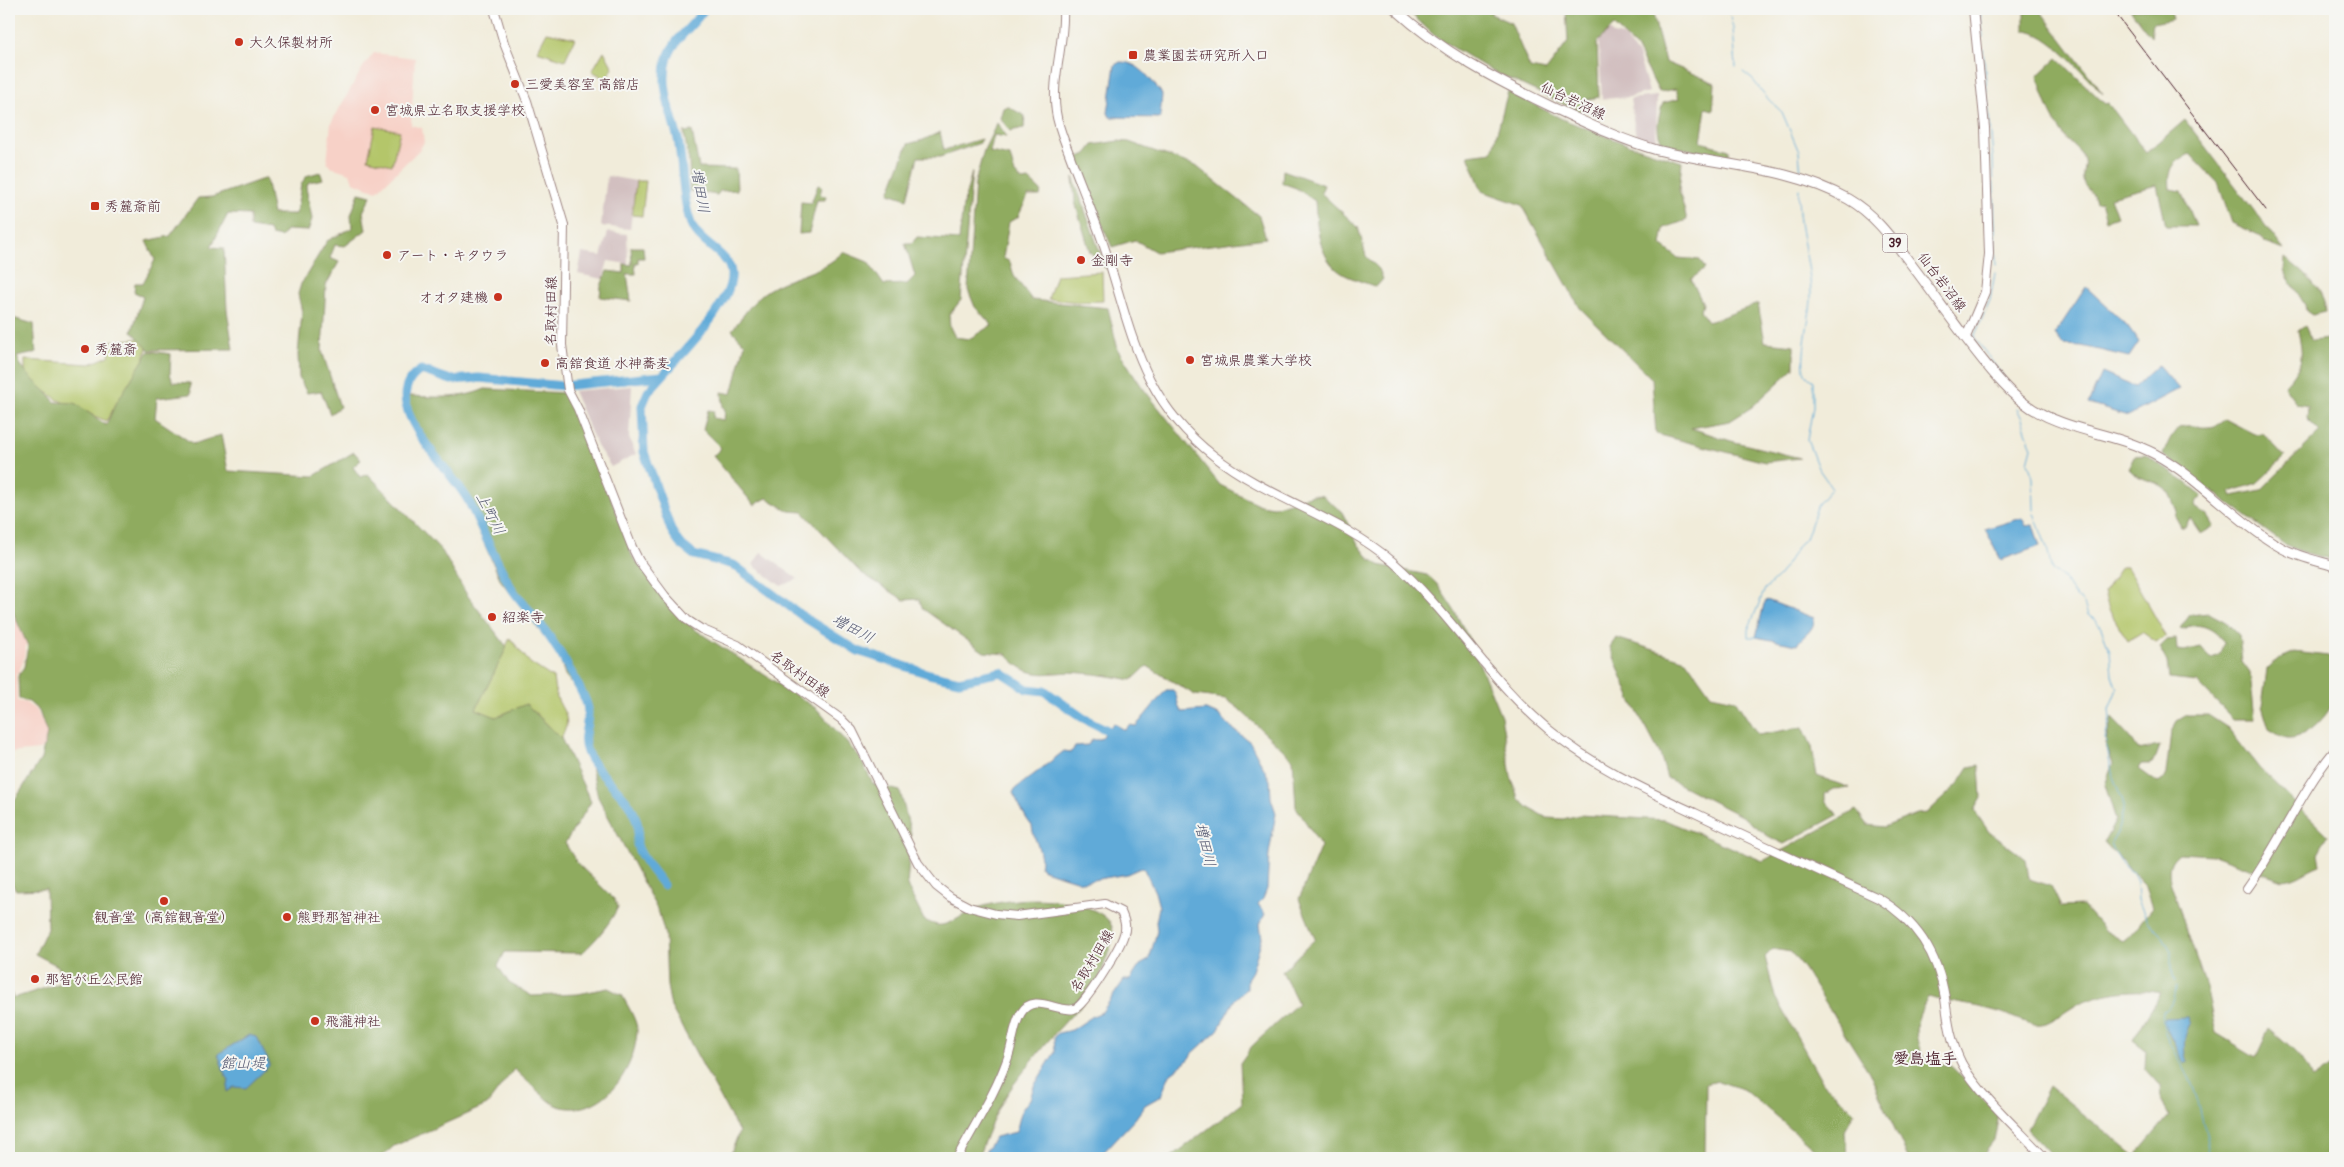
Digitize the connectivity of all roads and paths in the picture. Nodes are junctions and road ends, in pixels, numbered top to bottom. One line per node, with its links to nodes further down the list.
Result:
1 (494, 9): 9 (street, 名取村田線)
2 (1062, 9): 10 (street)
3 (1395, 9): 5 (main road, 仙台岩沼線 / 39)
4 (1973, 9): 5 (street)
5 (1966, 337): 6 (main road, 仙台岩沼線 / 39)
6 (2335, 566)
7 (2335, 750): 8 (street)
8 (2247, 888)
9 (957, 1158)
10 (2045, 1158)

